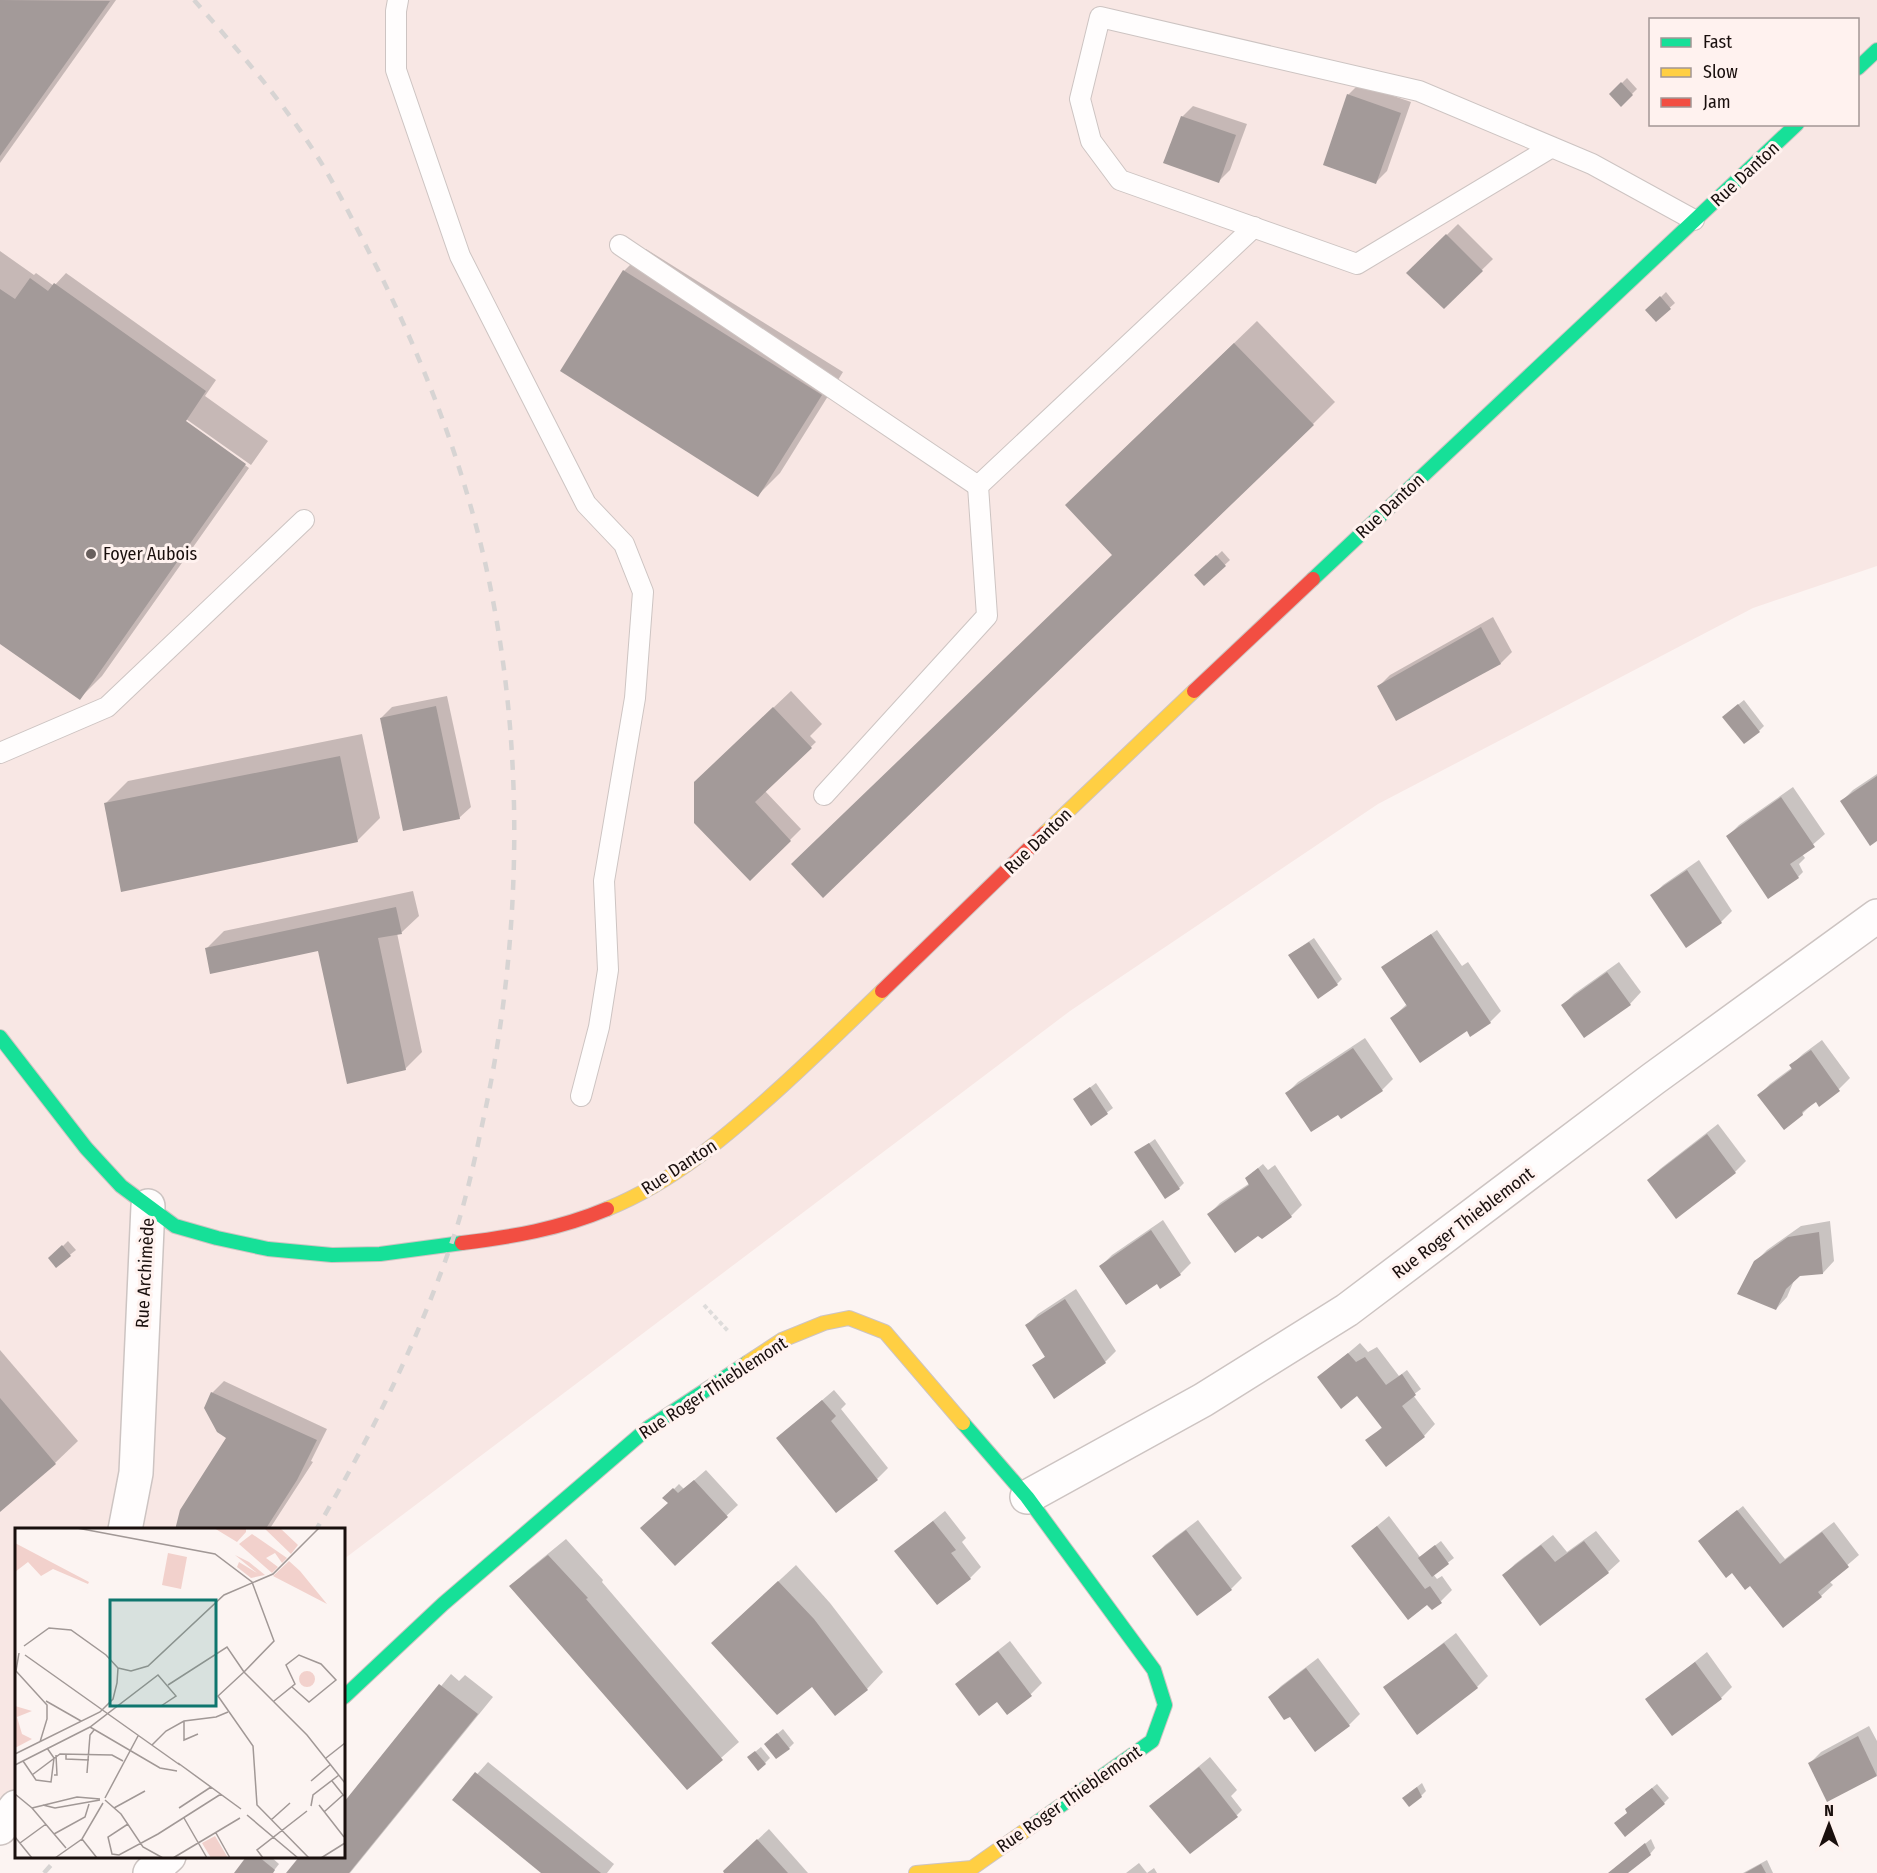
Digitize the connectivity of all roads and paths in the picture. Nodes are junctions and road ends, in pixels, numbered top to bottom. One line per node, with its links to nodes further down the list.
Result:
1 (398, 0): 15 (lane)
2 (1877, 50): 3 (street)
3 (1859, 66)
4 (1795, 126): 6 (street, Rue Danton)
5 (1552, 147): 6 (lane); 7 (lane); 7 (lane)
6 (1695, 220): 16 (street, Rue Danton)
7 (1254, 227): 9 (lane)
8 (620, 245): 9 (lane)
9 (978, 486): 12 (lane)
10 (304, 520): 11 (lane)
11 (0, 753)
12 (824, 795)
13 (1877, 916): 19 (street, Rue Roger Thieblemont)
14 (0, 1037): 16 (street, Rue Archimède)
15 (581, 1096)
16 (148, 1206): 20 (street, Rue Archimède)
17 (704, 1305): 18 (path)
18 (735, 1338)
19 (1027, 1497): 21 (street, Rue Roger Thieblemont); 24 (street, Rue Roger Thieblemont)
20 (125, 1528)
21 (345, 1696)
22 (15, 1808): 23 (street)
23 (0, 1828)
24 (916, 1873)

